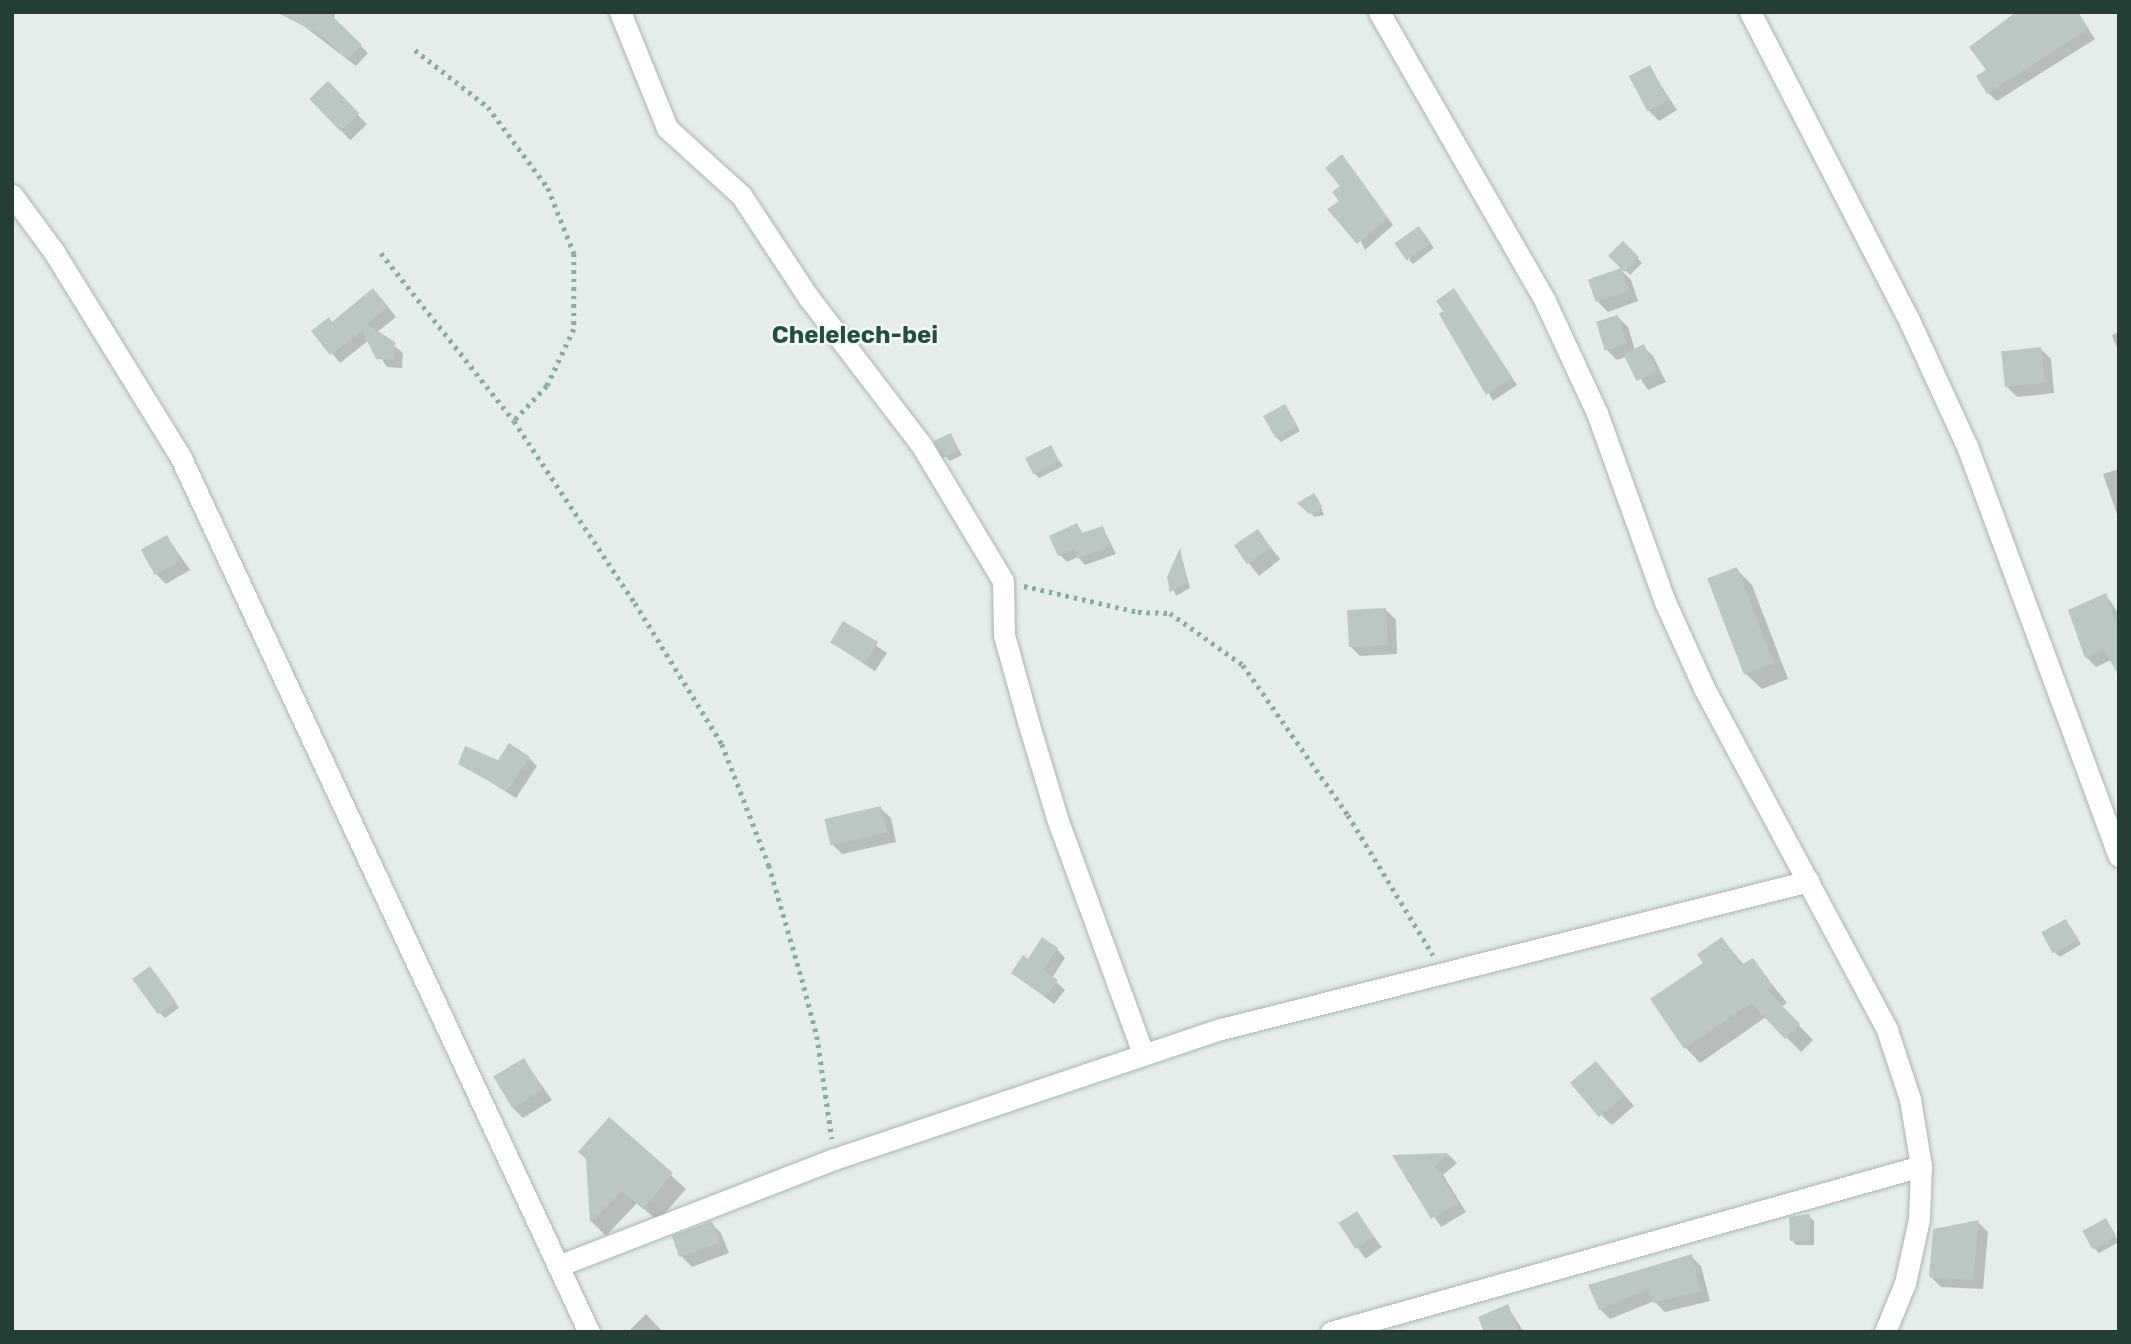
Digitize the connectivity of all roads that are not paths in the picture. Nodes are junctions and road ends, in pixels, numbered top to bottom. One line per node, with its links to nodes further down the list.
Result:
1 (620, 12): 7 (street)
2 (1378, 12): 6 (street)
3 (1750, 12): 5 (street)
4 (12, 195): 9 (street)
5 (2119, 856)
6 (1810, 881): 7 (street); 8 (street)
7 (1143, 1053): 9 (street)
8 (1921, 1166): 11 (street); 12 (street)
9 (558, 1266): 10 (street)
10 (589, 1332)
11 (1331, 1332)
12 (1885, 1332)

